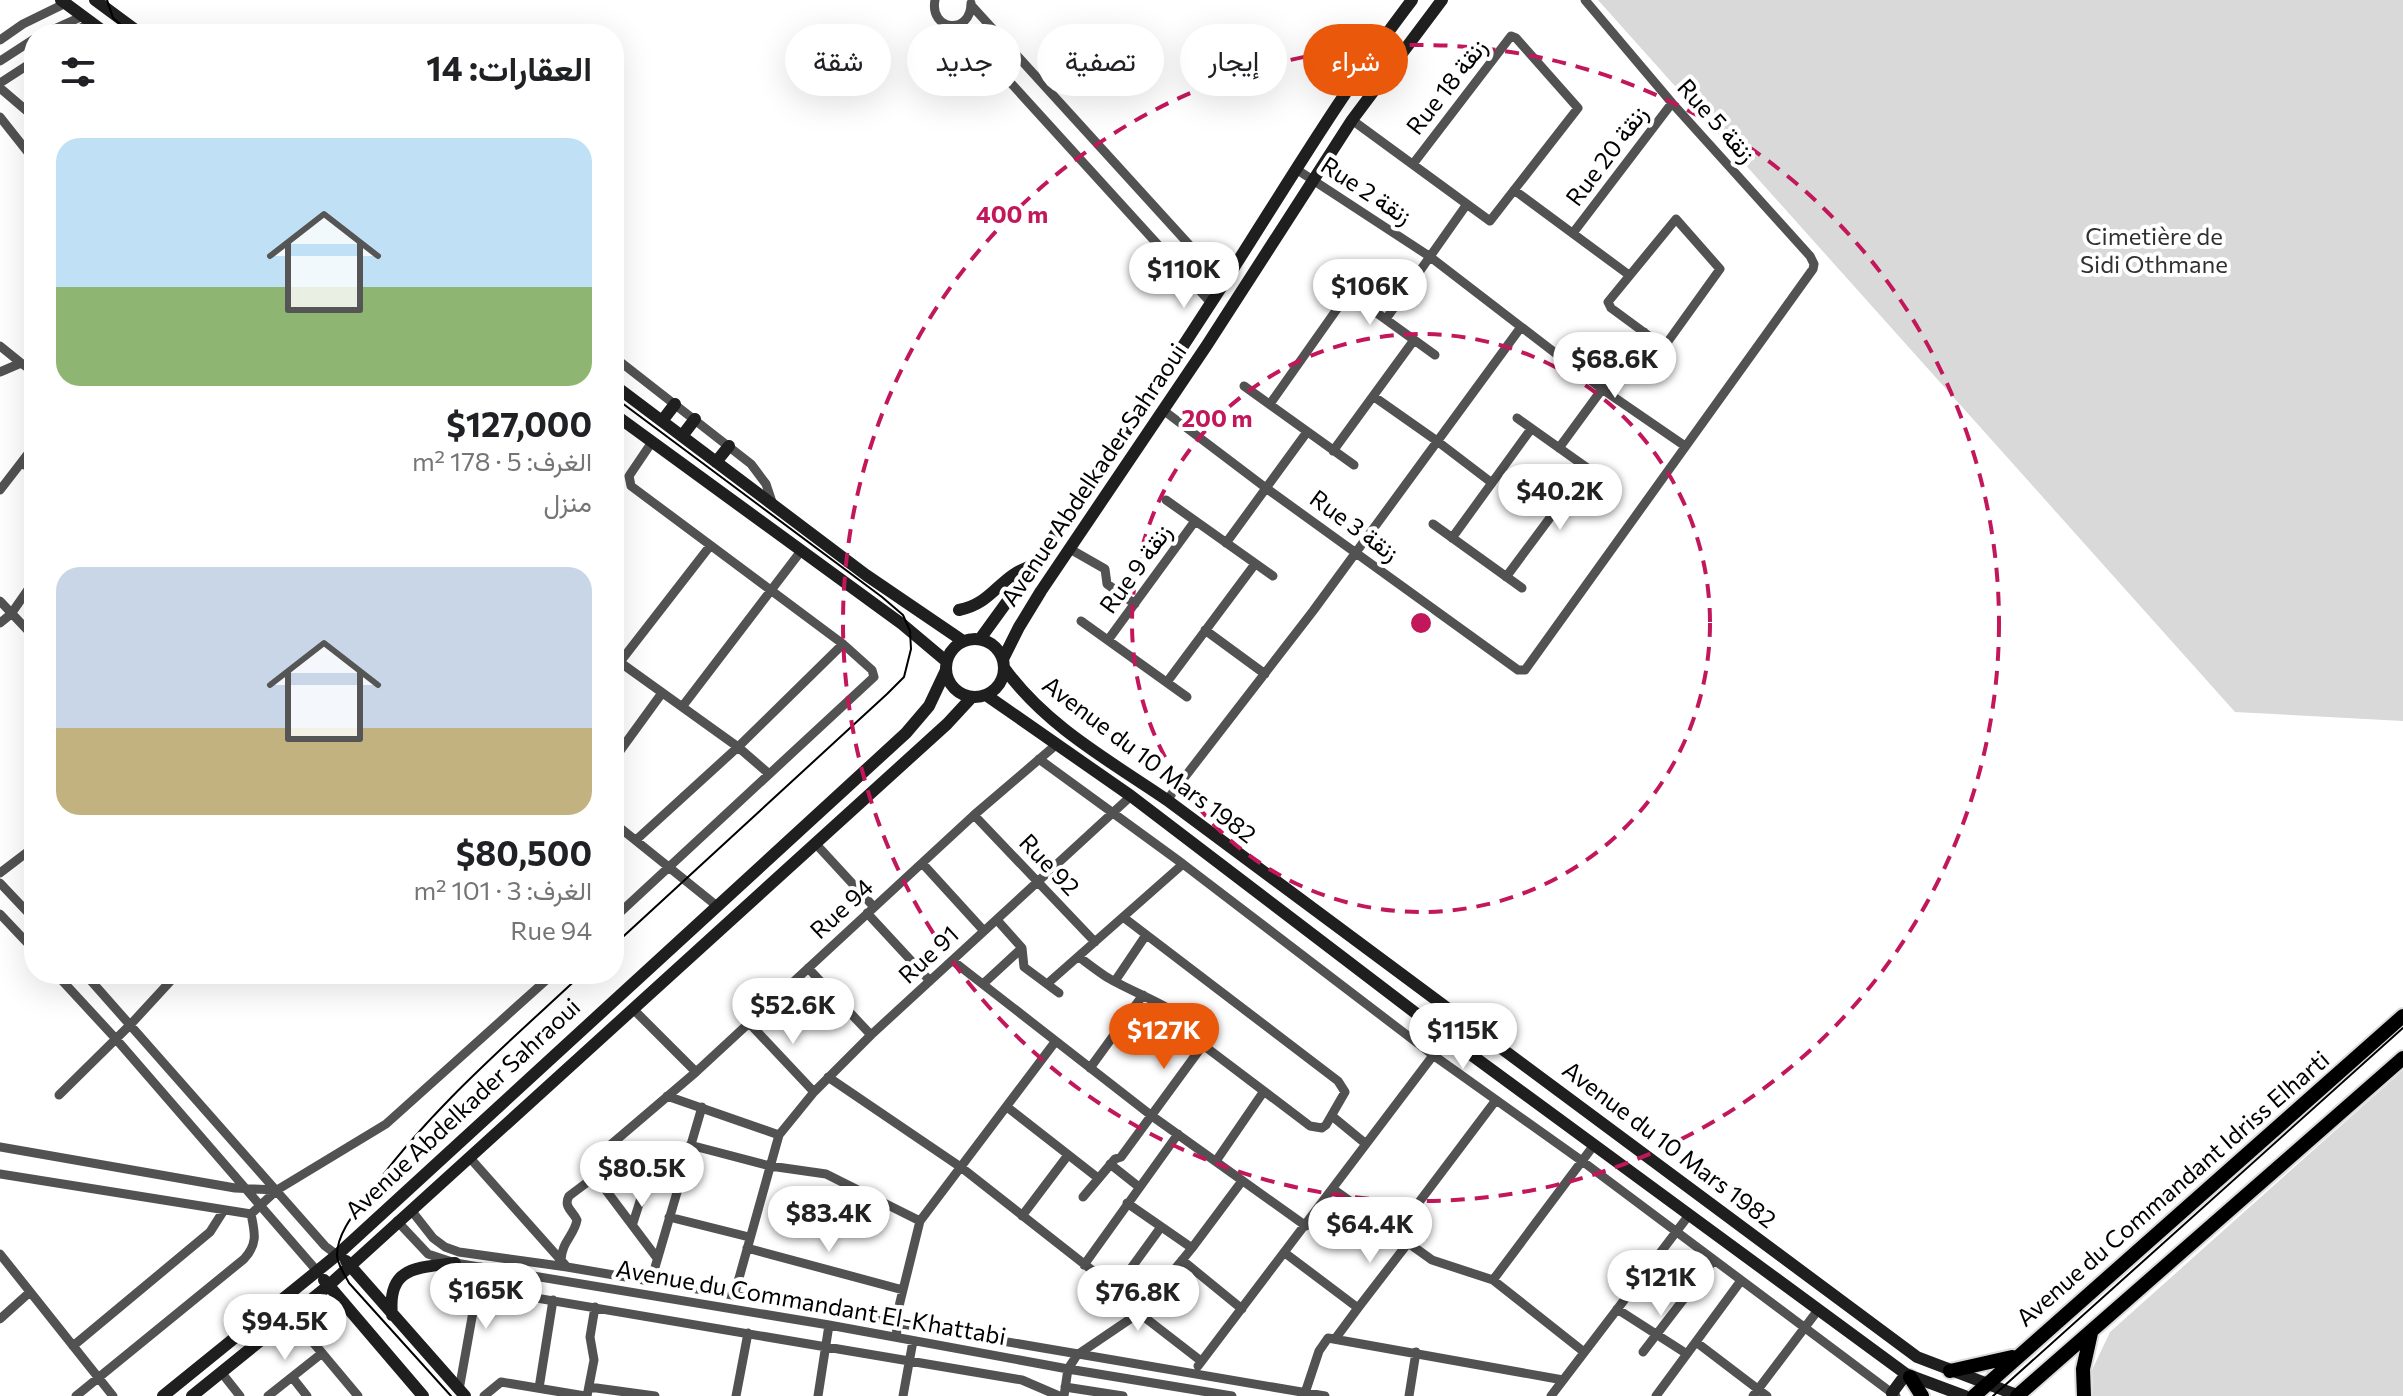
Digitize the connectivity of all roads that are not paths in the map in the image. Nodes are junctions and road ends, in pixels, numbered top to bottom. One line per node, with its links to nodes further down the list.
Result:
1 (1412, 0): 27 (main road, Avenue Abdelkader Sahraoui)
2 (1442, 0): 24 (main road, Avenue Abdelkader Sahraoui)
3 (1585, 0): 21 (street, Rue 5 زنقة)
4 (65, 1): 8 (main road); 15 (street)
5 (99, 1): 8 (main road); 12 (main road)
6 (934, 1): 13 (street)
7 (971, 2): 14 (street); 35 (street)
8 (87, 19): 9 (street); 10 (street); 11 (main road)
9 (72, 24)
10 (82, 24)
11 (94, 24)
12 (128, 24)
13 (947, 24)
14 (959, 24)
15 (0, 40)
16 (24, 45): 17 (street)
17 (0, 61)
18 (24, 68): 19 (street)
19 (0, 85): 22 (street)
20 (1021, 94): 37 (street)
21 (1672, 103): 31 (street, Rue 20 زنقة); 65 (street, Rue 5 زنقة)
22 (24, 108)
23 (0, 117): 25 (street)
24 (1352, 120): 26 (street); 28 (main road, Avenue Abdelkader Sahraoui)
25 (24, 147)
26 (1413, 164): 29 (street, Rue 18 زنقة); 30 (street)
27 (1296, 169): 28 (street, Rue 2 زنقة); 35 (main road, Avenue Abdelkader Sahraoui)
28 (1313, 181): 32 (street, Rue 2 زنقة); 54 (main road, Avenue Abdelkader Sahraoui)
29 (1514, 190): 30 (street); 31 (street)
30 (1467, 204): 32 (street)
31 (1573, 233): 34 (street)
32 (1429, 256): 38 (street); 39 (street, Rue 2 زنقة)
33 (1323, 274): 36 (street)
34 (1629, 275): 40 (street); 40 (street)
35 (1224, 283): 37 (main road, Avenue Abdelkader Sahraoui)
36 (1349, 292): 38 (street); 53 (street)
37 (1211, 303): 88 (main road, Avenue Abdelkader Sahraoui)
38 (1386, 319): 41 (street)
39 (1521, 327): 49 (street, Rue 2 زنقة); 62 (street)
40 (1644, 332): 49 (street)
41 (1414, 340): 43 (street); 51 (street)
42 (0, 346): 44 (street)
43 (1435, 355)
44 (21, 363): 45 (street); 47 (street)
45 (24, 365)
46 (624, 365): 52 (street)
47 (0, 372)
48 (1244, 386): 53 (street)
49 (1602, 389): 65 (street, Rue 2 زنقة); 66 (street)
50 (624, 392): 58 (main road)
51 (1373, 396): 62 (street); 67 (street)
52 (675, 404): 56 (street); 58 (main road)
53 (1270, 404): 60 (street)
54 (1163, 410): 75 (street, Rue 3 زنقة); 84 (main road, Avenue Abdelkader Sahraoui)
55 (1517, 418): 59 (street)
56 (695, 419): 61 (main road); 64 (street)
57 (624, 421): 63 (main road)
58 (662, 421): 61 (main road)
59 (1531, 429): 66 (street); 74 (street)
60 (1307, 432): 67 (street); 75 (street)
61 (682, 436): 70 (main road)
62 (1437, 441): 74 (street); 86 (street)
63 (652, 442): 83 (street); 85 (main road)
64 (729, 446): 70 (main road); 78 (street)
65 (1685, 446): 86 (street, Rue 3 زنقة)
66 (1559, 448): 72 (street)
67 (1333, 451): 71 (street)
68 (24, 459): 69 (street)
69 (22, 462): 76 (street)
70 (716, 462): 78 (main road)
71 (1354, 465)
72 (1587, 468): 73 (street); 90 (street)
73 (1600, 477)
74 (1492, 483): 81 (street)
75 (1266, 488): 82 (street); 86 (street, Rue 3 زنقة)
76 (0, 490)
77 (1166, 500): 79 (street)
78 (773, 505): 104 (main road)
79 (1195, 521): 82 (street); 95 (street, Rue 9 زنقة)
80 (1433, 524): 81 (street)
81 (1452, 538): 90 (street)
82 (1226, 543): 87 (street)
83 (710, 546): 92 (street); 106 (street)
84 (1070, 549): 95 (street); 107 (main road, Avenue Abdelkader Sahraoui)
85 (801, 551): 92 (street); 109 (main road)
86 (1355, 551): 110 (street)
87 (1255, 564): 89 (street); 101 (street)
88 (1035, 565): 96 (main road); 102 (main road, Avenue Abdelkader Sahraoui)
89 (1273, 576)
90 (1506, 577): 91 (street)
91 (1522, 588)
92 (771, 590): 105 (street); 116 (street)
93 (24, 595): 97 (street)
94 (0, 601): 97 (street)
95 (1135, 604): 103 (street, Rue 9 زنقة)
96 (959, 610)
97 (11, 614): 99 (street); 100 (street)
98 (1081, 621): 103 (street)
99 (0, 623)
100 (24, 626)
101 (1205, 630): 110 (street); 111 (street)
102 (980, 639): 104 (main road); 107 (main road)
103 (1108, 640): 111 (street)
104 (963, 641): 109 (main road)
105 (843, 644): 119 (street); 121 (street)
106 (624, 651)
107 (1004, 664): 113 (main road); 123 (main road, Avenue du 10 Mars 1982)
108 (624, 665): 112 (street)
109 (946, 666): 114 (main road); 136 (main road, Avenue Abdelkader Sahraoui)
110 (1265, 674): 123 (street)
111 (1167, 682): 115 (street)
112 (662, 693): 116 (street); 118 (street)
113 (986, 695): 114 (main road); 117 (main road, Avenue du 10 Mars 1982)
114 (972, 697): 128 (main road, Avenue Abdelkader Sahraoui)
115 (1187, 697)
116 (682, 707): 119 (street)
117 (1057, 744): 120 (street, Rue 94); 122 (main road, Avenue du 10 Mars 1982)
118 (624, 745)
119 (738, 747): 121 (street); 127 (street)
120 (1039, 759): 124 (street); 125 (street, Rue 94)
121 (768, 773): 132 (street)
122 (1131, 796): 124 (street, Rue 91); 166 (main road, Avenue du 10 Mars 1982)
123 (1167, 800): 278 (main road, Avenue du 10 Mars 1982)
124 (1113, 812): 131 (street); 135 (street, Rue 91)
125 (974, 815): 130 (street, Rue 94); 135 (street, Rue 92)
126 (624, 831): 127 (street)
127 (636, 840): 132 (street)
128 (815, 843): 139 (street); 161 (main road, Avenue Abdelkader Sahraoui)
129 (24, 855): 133 (street)
130 (922, 863): 139 (street, Rue 94); 143 (street)
131 (1183, 864): 141 (street); 170 (street)
132 (669, 867): 136 (street); 138 (street)
133 (0, 873)
134 (0, 883): 137 (street)
135 (1036, 883): 142 (street, Rue 91); 146 (street, Rue 92)
136 (717, 906): 227 (main road, Avenue Abdelkader Sahraoui)
137 (24, 908)
138 (624, 909)
139 (871, 910): 150 (street, Rue 94); 151 (street)
140 (0, 914): 145 (street)
141 (1123, 917): 144 (street); 146 (street)
142 (997, 920): 143 (street, Rue 91); 147 (street)
143 (984, 931): 149 (street, Rue 91)
144 (1146, 935): 152 (street); 183 (street)
145 (24, 939)
146 (1095, 942): 148 (street)
147 (1022, 948): 157 (street); 158 (street)
148 (1079, 957): 152 (street); 158 (street)
149 (953, 961): 151 (street, Rue 91); 157 (street)
150 (808, 968): 163 (street, Rue 94); 165 (street)
151 (930, 981): 165 (street, Rue 91)
152 (1115, 981): 160 (street)
153 (65, 984): 167 (street)
154 (94, 984): 164 (street)
155 (168, 984): 164 (street)
156 (542, 984): 204 (street)
157 (983, 984): 168 (street)
158 (1047, 984): 159 (street)
159 (1059, 993)
160 (1143, 995): 169 (street); 172 (street)
161 (633, 1009): 173 (street); 191 (main road, Avenue Abdelkader Sahraoui)
162 (2403, 1016): 273 (main road, Avenue du Commandant Idriss Elharti)
163 (749, 1023): 173 (street, Rue 94); 176 (street)
164 (131, 1024): 167 (street); 204 (street)
165 (871, 1035): 174 (street, Rue 91)
166 (1447, 1037): 170 (street); 188 (main road, Avenue du 10 Mars 1982)
167 (116, 1039): 177 (street); 202 (street)
168 (1055, 1042): 172 (street); 181 (street)
169 (1203, 1045): 175 (street); 182 (street)
170 (1433, 1055): 179 (street); 186 (street)
171 (2403, 1058): 259 (main road)
172 (1090, 1068): 182 (street)
173 (696, 1072): 178 (street, Rue 94)
174 (828, 1077): 176 (street, Rue 91); 196 (street)
175 (1264, 1091): 183 (street); 192 (street)
176 (814, 1092): 185 (street, Rue 91)
177 (59, 1095)
178 (667, 1096): 180 (street); 198 (street, Rue 94)
179 (1496, 1100): 193 (street); 219 (street)
180 (702, 1107): 185 (street); 187 (street)
181 (1007, 1107): 190 (street); 196 (street)
182 (1152, 1116): 184 (street); 194 (street)
183 (1332, 1116): 186 (street)
184 (1178, 1134): 192 (street); 201 (street)
185 (779, 1135): 195 (street, Rue 91)
186 (1366, 1144): 203 (street)
187 (690, 1145): 195 (street); 213 (street)
188 (1594, 1145): 193 (street); 211 (main road, Avenue du 10 Mars 1982)
189 (0, 1147): 202 (street)
190 (1068, 1155): 199 (street); 212 (street)
191 (470, 1158): 209 (main road, Avenue Abdelkader Sahraoui); 232 (street)
192 (1216, 1161): 200 (street)
193 (1582, 1161): 220 (street); 237 (street)
194 (1110, 1164): 199 (street); 201 (street)
195 (770, 1166): 215 (street); 221 (street, Rue 91)
196 (962, 1168): 212 (street); 215 (street)
197 (0, 1174): 208 (street)
198 (598, 1178): 216 (street); 216 (street); 232 (street)
199 (1098, 1178): 205 (street)
200 (1242, 1181): 217 (street); 224 (street)
201 (1139, 1187): 206 (street)
202 (246, 1189): 204 (street); 207 (street)
203 (1333, 1189): 217 (street); 219 (street)
204 (277, 1190): 207 (street); 227 (street)
205 (1083, 1197)
206 (1127, 1203): 218 (street); 234 (street)
207 (260, 1206): 210 (street); 236 (street)
208 (224, 1210): 210 (street); 267 (street)
209 (411, 1210): 214 (main road, Avenue Abdelkader Sahraoui); 232 (street, Avenue du Commandant El-Khattabi)
210 (251, 1214): 283 (street)
211 (1689, 1215): 220 (street); 251 (main road, Avenue du 10 Mars 1982)
212 (1022, 1216): 234 (street)
213 (669, 1217): 221 (street); 228 (street)
214 (397, 1221): 231 (street, Avenue du Commandant El-Khattabi); 233 (main road, Avenue Abdelkader Sahraoui)
215 (920, 1221): 243 (street)
216 (633, 1223): 228 (street)
217 (1306, 1226): 225 (street)
218 (1161, 1227): 224 (street); 242 (street)
219 (1395, 1234): 222 (street)
220 (1676, 1234): 230 (street); 250 (street)
221 (749, 1237): 223 (street, Rue 91)
222 (1408, 1243): 237 (street); 248 (street)
223 (747, 1248): 243 (street); 245 (street, Rue 91)
224 (1192, 1248): 229 (street)
225 (1285, 1253): 248 (street); 249 (street)
226 (0, 1254): 244 (street)
227 (337, 1255): 233 (main road); 236 (main road, Avenue Abdelkader Sahraoui)
228 (657, 1258): 238 (street)
229 (1182, 1260): 249 (street); 252 (street)
230 (1713, 1261): 239 (street); 261 (street)
231 (455, 1263): 235 (street, Avenue du Commandant El-Khattabi); 253 (main road)
232 (564, 1263): 238 (street, Avenue du Commandant El-Khattabi)
233 (350, 1265): 240 (main road, Avenue Abdelkader Sahraoui); 253 (main road)
234 (1084, 1265): 242 (street)
235 (481, 1267): 241 (street); 257 (street, Avenue du Commandant El-Khattabi)
236 (317, 1271): 240 (main road); 296 (main road, Avenue Abdelkader Sahraoui)
237 (1493, 1280): 269 (street)
238 (651, 1281): 245 (street, Avenue du Commandant El-Khattabi)
239 (1740, 1282): 258 (street); 265 (street)
240 (328, 1286): 254 (main road, Avenue Abdelkader Sahraoui); 293 (main road)
241 (477, 1288): 246 (street); 288 (street)
242 (1116, 1289): 252 (street)
243 (903, 1290): 256 (street)
244 (30, 1292): 255 (street); 267 (street)
245 (734, 1296): 256 (street, Avenue du Commandant El-Khattabi)
246 (553, 1300): 247 (street); 286 (street)
247 (595, 1307): 260 (street); 291 (street)
248 (1358, 1308): 263 (street)
249 (1242, 1309): 276 (street)
250 (1617, 1309): 261 (street); 269 (street)
251 (1818, 1310): 258 (street); 281 (main road, Avenue du 10 Mars 1982)
252 (1139, 1313): 274 (street); 276 (street)
253 (392, 1315): 288 (main road)
254 (291, 1316): 271 (street); 279 (main road, Avenue Abdelkader Sahraoui)
255 (0, 1319)
256 (896, 1322): 262 (street); 274 (street, Avenue du Commandant El-Khattabi)
257 (829, 1325): 262 (street, Avenue du Commandant El-Khattabi); 266 (street)
258 (1804, 1329): 287 (street); 292 (street)
259 (2091, 1332): 317 (main road); 318 (main road)
260 (748, 1333): 266 (street); 304 (street)
261 (1656, 1335): 270 (street); 272 (street)
262 (897, 1337): 264 (street, Avenue du Commandant El-Khattabi)
263 (1335, 1339): 268 (street); 290 (street)
264 (913, 1341): 275 (street); 277 (street, Avenue du Commandant El-Khattabi)
265 (1696, 1342): 272 (street); 287 (street)
266 (826, 1345): 275 (street); 305 (street)
267 (73, 1346): 283 (street)
268 (1416, 1352): 284 (street); 310 (street)
269 (1584, 1352): 284 (street)
270 (1643, 1352)
271 (321, 1354): 282 (street); 301 (street)
272 (1687, 1354): 312 (street)
273 (2019, 1354): 278 (main road); 285 (main road, Avenue du Commandant Idriss Elharti)
274 (1077, 1355): 277 (street); 280 (street, Avenue du Commandant El-Khattabi)
275 (910, 1361): 289 (street); 306 (street)
276 (1201, 1361): 280 (street)
277 (1068, 1369): 289 (street); 308 (street, Avenue du Commandant El-Khattabi)
278 (1950, 1371): 285 (main road, Avenue du 10 Mars 1982)
279 (221, 1372): 297 (main road, Avenue Abdelkader Sahraoui); 298 (street)
280 (1193, 1374): 290 (street, Avenue du Commandant El-Khattabi)
281 (1908, 1376): 292 (main road); 314 (main road); 315 (main road, Avenue du 10 Mars 1982)
282 (292, 1377): 299 (street); 300 (street)
283 (98, 1378): 294 (street); 295 (street)
284 (1563, 1380): 311 (street)
285 (1988, 1383): 316 (main road, Avenue du Commandant Idriss Elharti); 317 (main road, Avenue du 10 Mars 1982)
286 (539, 1388): 291 (street); 302 (street)
287 (1755, 1392): 313 (street)
288 (462, 1393)
289 (1062, 1393): 307 (street)
290 (1305, 1393): 309 (street, Avenue du Commandant El-Khattabi)
291 (585, 1394): 303 (street)
292 (1894, 1394)
293 (421, 1395)
294 (76, 1396)
295 (113, 1396)
296 (163, 1396)
297 (192, 1396)
298 (240, 1396)
299 (268, 1396)
300 (307, 1396)
301 (358, 1396)
302 (484, 1396)
303 (655, 1396)
304 (736, 1396)
305 (818, 1396)
306 (903, 1396)
307 (1123, 1396)
308 (1232, 1396)
309 (1325, 1396)
310 (1409, 1396)
311 (1551, 1396)
312 (1656, 1396)
313 (1767, 1396)
314 (1922, 1396)
315 (1965, 1396)
316 (1974, 1396)
317 (2018, 1396)
318 (2084, 1396)

